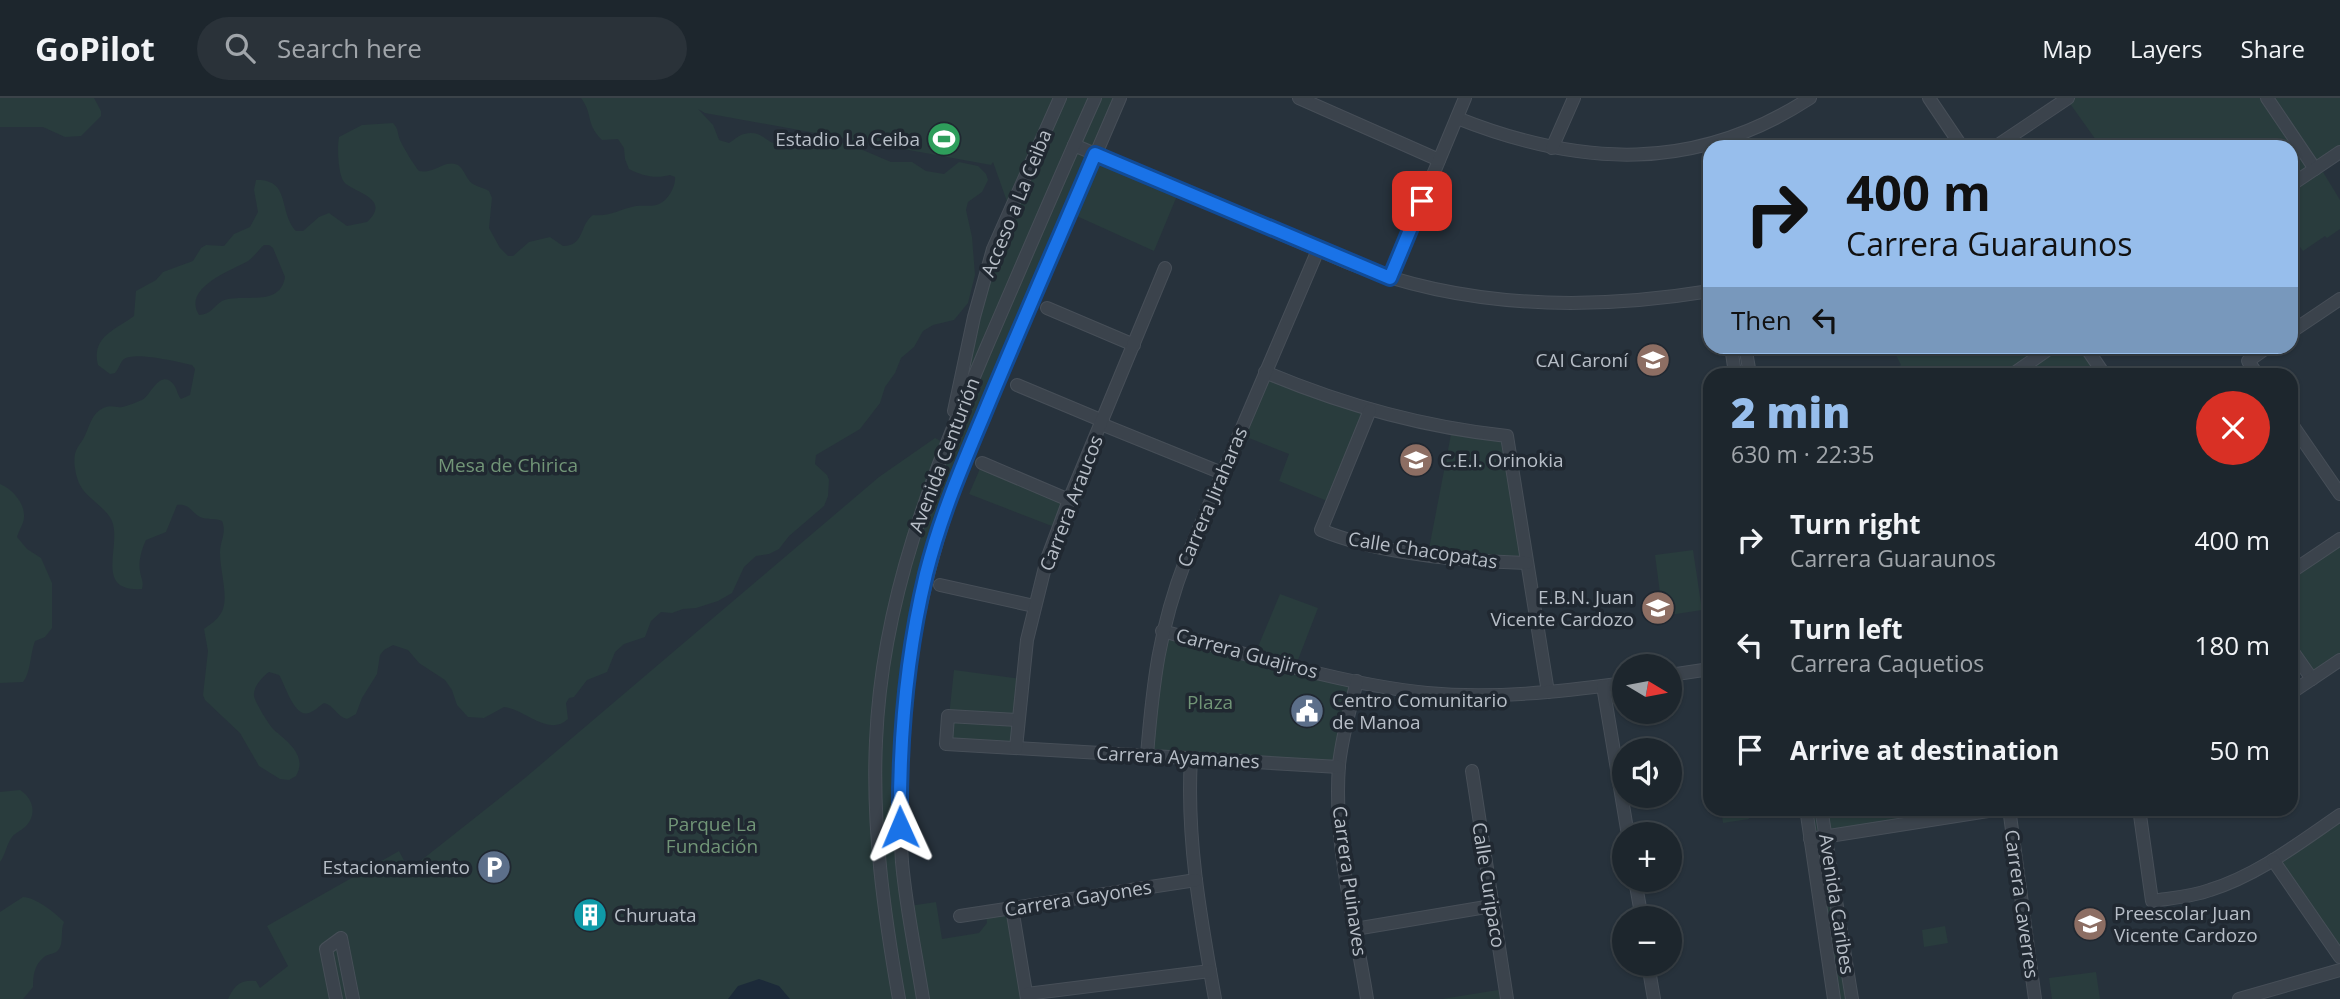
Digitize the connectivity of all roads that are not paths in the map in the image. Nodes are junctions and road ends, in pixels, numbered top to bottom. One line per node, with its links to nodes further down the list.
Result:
1 (1060, 98): 44 (street, Acceso a La Ceiba)
2 (1095, 98): 21 (street, Avenida Centurión)
3 (1120, 98): 24 (street, Avenida Centurión)
4 (1299, 98): 13 (street)
5 (1336, 98): 13 (street)
6 (1465, 98): 14 (street)
7 (1574, 98): 22 (street)
8 (1810, 98): 12 (street)
9 (1929, 98): 16 (street)
10 (2068, 98): 17 (street)
11 (2267, 98): 18 (street)
12 (1794, 102): 15 (street)
13 (1331, 112): 25 (street)
14 (1457, 118): 22 (street); 25 (street)
15 (1718, 140)
16 (1957, 140)
17 (2005, 140)
18 (2295, 140)
19 (1703, 144): 22 (street)
20 (2298, 144): 26 (street)
21 (1074, 145): 24 (street); 44 (street, Avenida Centurión)
22 (1552, 148)
23 (2340, 152): 26 (street)
24 (1095, 154): 28 (street); 95 (street, Avenida Centurión)
25 (1439, 160): 30 (street)
26 (2315, 169): 27 (street)
27 (2298, 180)
28 (1318, 250): 30 (street); 40 (street, Carrera Jiraharas)
29 (1165, 268): 35 (street, Carrera Araucos)
30 (1390, 278): 31 (street)
31 (1703, 292)
32 (2340, 299): 34 (street)
33 (1047, 308): 35 (street)
34 (2298, 327)
35 (1134, 345): 43 (street, Carrera Araucos)
36 (2042, 354): 38 (street)
37 (2258, 354): 39 (street)
38 (2022, 368)
39 (2253, 368)
40 (1265, 372): 42 (street); 47 (street, Carrera Jiraharas)
41 (1017, 385): 43 (street)
42 (1370, 410): 51 (street); 51 (street, Calle Chacopatas)
43 (1102, 422): 47 (street); 49 (street, Carrera Araucos)
44 (950, 433): 94 (street, Avenida Centurión)
45 (2298, 433): 48 (street)
46 (982, 463): 49 (street)
47 (1222, 473): 55 (street, Carrera Jiraharas)
48 (2340, 494)
49 (1069, 500): 54 (street, Carrera Araucos)
50 (2340, 539): 52 (street)
51 (1527, 563): 65 (street)
52 (2298, 567)
53 (940, 585): 54 (street)
54 (1034, 606): 66 (street, Carrera Araucos)
55 (1162, 631): 61 (street, Carrera Guajiros); 68 (street, Carrera Jiraharas)
56 (2298, 659): 60 (street)
57 (2340, 660): 60 (street)
58 (1703, 670): 59 (street)
59 (1682, 674)
60 (2312, 679): 64 (street)
61 (1357, 681): 65 (street, Carrera Guajiros); 70 (street, Carrera Puinaves)
62 (1612, 685): 63 (street, Carrera Guajiros)
63 (1603, 686): 65 (street, Carrera Guajiros); 78 (street)
64 (2298, 688)
65 (1548, 692)
66 (1017, 720): 67 (street, Carrera Araucos); 67 (street, Carrera Ayamanes)
67 (1016, 748): 68 (street, Carrera Ayamanes)
68 (1147, 755): 69 (street, Carrera Ayamanes)
69 (1191, 758): 70 (street, Carrera Ayamanes); 82 (street)
70 (1339, 767): 86 (street, Carrera Puinaves)
71 (1472, 771): 83 (street, Calle Curipaco)
72 (2340, 815): 81 (street)
73 (1807, 816): 80 (street, Avenida Caribes)
74 (1822, 816): 79 (street, Avenida Caribes)
75 (1958, 816): 79 (street)
76 (2009, 816): 102 (street, Carrera Caverres)
77 (2140, 816): 81 (street)
78 (1626, 822)
79 (1826, 837): 80 (street); 101 (street, Avenida Caribes)
80 (1810, 839): 100 (street, Avenida Caribes)
81 (2273, 860): 87 (street)
82 (1196, 880): 84 (street, Carrera Gayones); 89 (street)
83 (1492, 906): 86 (street); 98 (street, Calle Curipaco)
84 (1012, 908): 85 (street, Carrera Gayones); 91 (street)
85 (960, 916)
86 (1355, 929): 97 (street, Carrera Puinaves)
87 (2340, 957)
88 (2340, 970): 103 (street)
89 (1210, 971): 91 (street); 96 (street)
90 (1650, 976): 99 (street)
91 (1027, 997)
92 (336, 999): 93 (street)
93 (353, 999)
94 (899, 999)
95 (923, 999)
96 (1215, 999)
97 (1367, 999)
98 (1507, 999)
99 (1654, 999)
100 (1833, 999)
101 (1852, 999)
102 (2035, 999)
103 (2239, 999)

